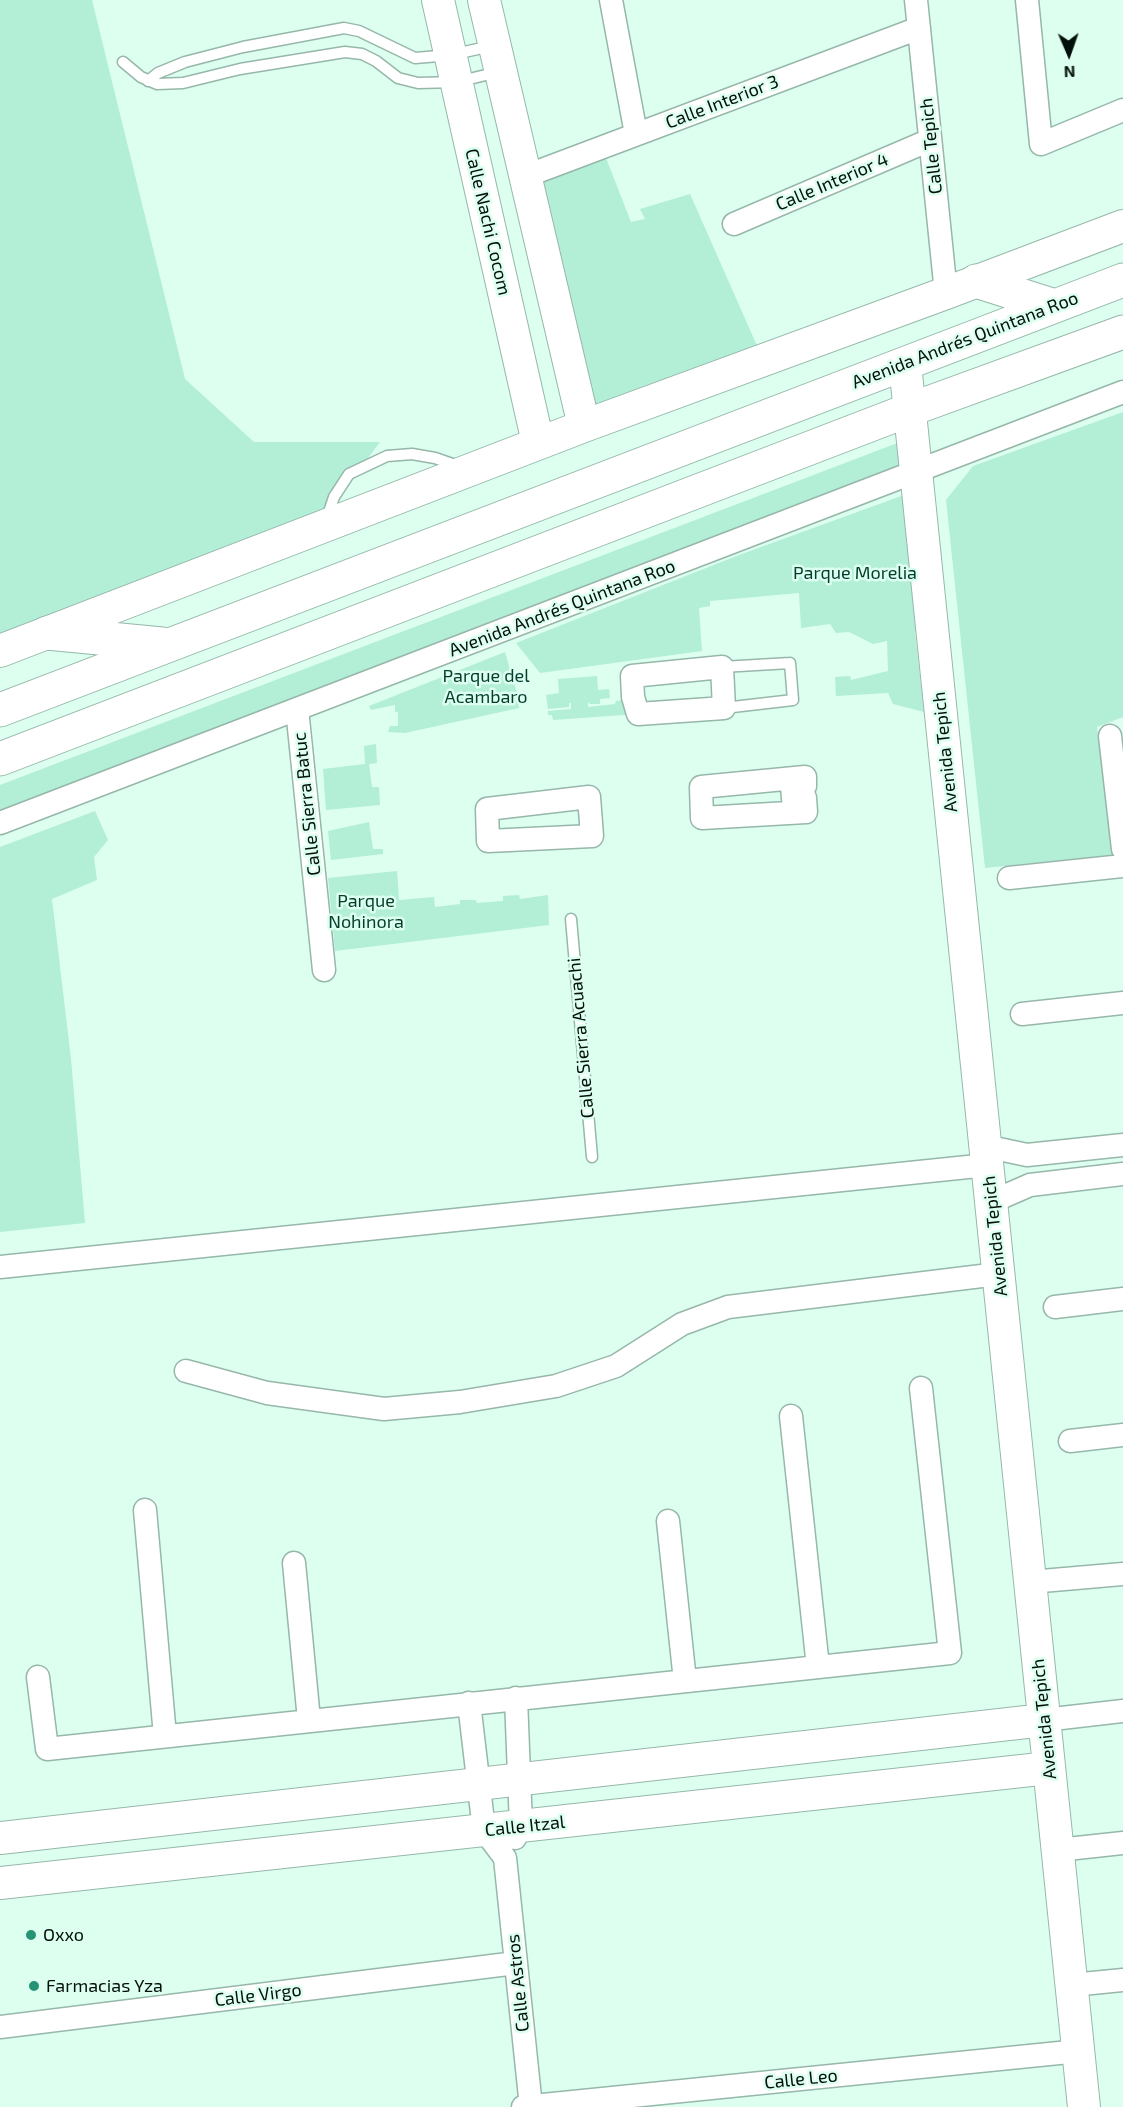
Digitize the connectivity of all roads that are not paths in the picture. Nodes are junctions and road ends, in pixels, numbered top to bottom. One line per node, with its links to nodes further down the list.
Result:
1 (438, 0): 11 (street, Calle Nachi Cocom)
2 (484, 0): 8 (street)
3 (611, 0): 14 (street)
4 (916, 0): 6 (street, Calle Tepich)
5 (1027, 0): 13 (street)
6 (919, 27): 14 (street, Calle Interior 3); 15 (street, Calle Tepich)
7 (387, 45): 10 (lane); 11 (lane); 12 (lane)
8 (498, 58): 11 (lane); 11 (lane); 16 (street)
9 (123, 62): 12 (lane)
10 (376, 62): 11 (lane); 12 (lane)
11 (454, 69): 28 (street, Calle Nachi Cocom)
12 (148, 81)
13 (1123, 110)
14 (636, 134): 16 (street, Calle Interior 3)
15 (930, 140): 17 (street, Calle Interior 4); 21 (street, Calle Tepich)
16 (526, 176): 27 (street)
17 (734, 224)
18 (1123, 226): 20 (street)
19 (1123, 280): 22 (main road, Avenida Andrés Quintana Roo)
20 (976, 281): 21 (street); 22 (main road)
21 (946, 293): 27 (street)
22 (1055, 306): 24 (main road, Avenida Andrés Quintana Roo)
23 (1123, 332): 26 (main road)
24 (905, 364): 26 (street, Avenida Tepich); 33 (main road, Avenida Andrés Quintana Roo)
25 (1123, 392): 30 (street, Avenida Andrés Quintana Roo)
26 (909, 410): 30 (street, Avenida Tepich); 40 (main road)
27 (584, 426): 28 (street)
28 (538, 443): 29 (street)
29 (470, 470): 31 (street); 31 (lane)
30 (916, 472): 37 (street, Avenida Andrés Quintana Roo); 51 (street, Avenida Tepich)
31 (324, 526): 32 (street)
32 (47, 633): 33 (main road); 34 (street)
33 (170, 645): 38 (main road, Avenida Andrés Quintana Roo)
34 (0, 651)
35 (722, 667): 36 (lane); 36 (lane); 36 (street)
36 (724, 708)
37 (297, 709): 42 (street, Avenida Andrés Quintana Roo); 47 (street, Calle Sierra Batuc)
38 (0, 710)
39 (1110, 736): 43 (street)
40 (0, 759)
41 (805, 798): 41 (street)
42 (0, 823)
43 (1123, 849)
44 (1123, 866): 45 (street)
45 (1009, 878)
46 (571, 919): 52 (lane, Calle Sierra Acuachi)
47 (324, 970)
48 (1123, 1003): 49 (street)
49 (1022, 1014)
50 (1123, 1145): 51 (street)
51 (986, 1156): 54 (street, Avenida Tepich); 55 (street)
52 (592, 1157)
53 (1123, 1174): 54 (street)
54 (991, 1202): 56 (street, Avenida Tepich)
55 (0, 1267)
56 (998, 1274): 59 (street); 68 (street, Avenida Tepich)
57 (1123, 1299): 58 (street)
58 (1055, 1306)
59 (186, 1371)
60 (921, 1388): 69 (street)
61 (791, 1416): 69 (street)
62 (1123, 1436): 63 (street)
63 (1070, 1441)
64 (146, 1510): 77 (street)
65 (668, 1521): 71 (street)
66 (294, 1563): 75 (street)
67 (1123, 1574): 68 (street)
68 (1030, 1582): 76 (street, Avenida Tepich)
69 (819, 1666): 71 (street)
70 (38, 1677): 77 (street)
71 (685, 1681): 72 (street)
72 (516, 1698): 73 (street); 79 (street)
73 (469, 1703): 75 (street); 80 (street)
74 (1123, 1711): 76 (street)
75 (309, 1720): 77 (street)
76 (1044, 1720): 78 (street, Avenida Tepich); 79 (street)
77 (165, 1736)
78 (1049, 1768): 81 (street, Calle Itzal); 85 (street, Avenida Tepich)
79 (519, 1779): 80 (street); 81 (street)
80 (478, 1784): 82 (street); 83 (street)
81 (521, 1826): 82 (street, Calle Itzal); 86 (street)
82 (484, 1830): 86 (street); 87 (street, Calle Itzal)
83 (0, 1838)
84 (1123, 1843): 85 (street)
85 (1058, 1850): 90 (street, Avenida Tepich)
86 (505, 1858): 88 (street, Calle Astros)
87 (0, 1883)
88 (516, 1963): 91 (street, Calle Virgo); 93 (street, Calle Astros)
89 (1123, 1980): 90 (street)
90 (1072, 1985): 92 (street, Avenida Tepich)
91 (0, 2027)
92 (1078, 2051): 93 (street, Calle Leo); 94 (street, Avenida Tepich)
93 (528, 2107)
94 (1084, 2107)

